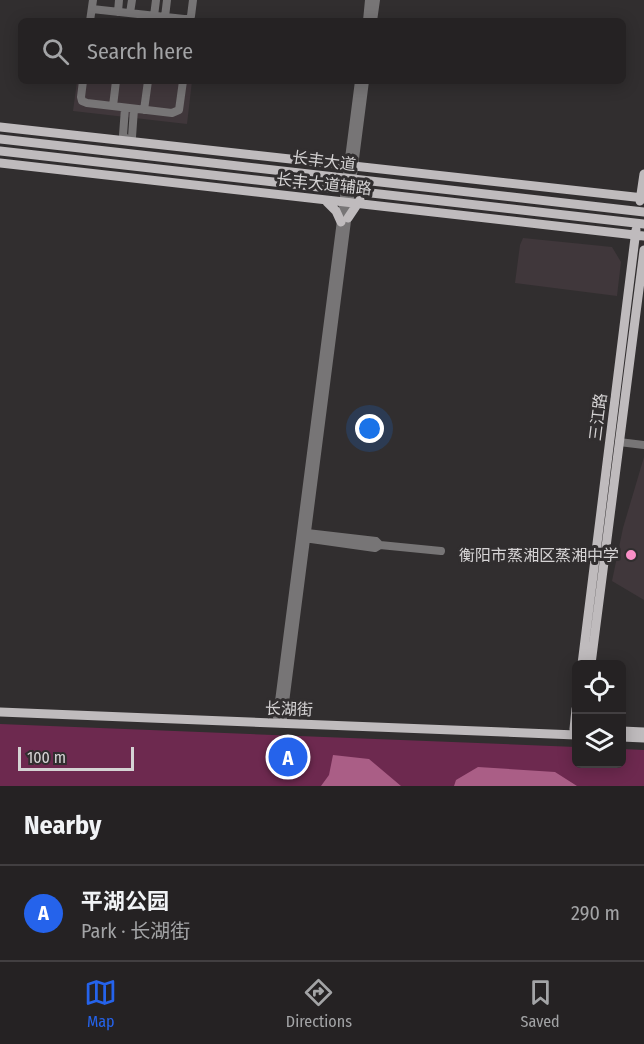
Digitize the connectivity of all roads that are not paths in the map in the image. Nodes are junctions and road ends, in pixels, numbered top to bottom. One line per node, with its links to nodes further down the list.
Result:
1 (119, 0): 9 (street)
2 (132, 0): 10 (street)
3 (156, 0): 11 (street)
4 (167, 0): 12 (street)
5 (193, 0): 12 (street)
6 (369, 0): 13 (street)
7 (376, 0): 14 (street)
8 (92, 4): 9 (street)
9 (118, 12): 10 (street)
10 (130, 13): 11 (street)
11 (154, 16): 12 (street)
12 (165, 17)
13 (367, 18)
14 (373, 18)
15 (83, 84): 21 (street)
16 (116, 84): 21 (street)
17 (148, 84): 23 (street)
18 (183, 84): 23 (street)
19 (359, 84): 31 (street)
20 (365, 84): 31 (street)
21 (113, 106): 22 (street)
22 (130, 108): 23 (street); 26 (street)
23 (144, 110)
24 (0, 127): 26 (main road, 长丰大道辅路)
25 (0, 139): 28 (main road, 长丰大道)
26 (128, 141): 28 (main road); 31 (main road, 长丰大道辅路)
27 (0, 151): 30 (main road, 长丰大道)
28 (126, 153): 30 (main road); 34 (main road, 长丰大道)
29 (0, 164): 35 (main road, 长丰大道辅路)
30 (125, 164): 32 (main road, 长丰大道)
31 (351, 166): 34 (street); 38 (main road, 长丰大道辅路)
32 (212, 174): 35 (main road); 36 (main road, 长丰大道)
33 (644, 174): 38 (main road, 三江路)
34 (350, 179): 36 (street); 41 (main road, 长丰大道)
35 (210, 187): 39 (main road, 长丰大道辅路)
36 (348, 190): 37 (main road, 长丰大道); 40 (street)
37 (367, 192): 40 (main road); 43 (main road, 长丰大道)
38 (642, 198): 41 (main road, 三江路)
39 (323, 199): 40 (main road, 长丰大道辅路); 42 (main road)
40 (350, 202): 42 (main road); 42 (street); 44 (main road, 长丰大道辅路)
41 (641, 212): 43 (main road, 三江路)
42 (344, 220): 48 (street)
43 (641, 223): 44 (main road, 三江路)
44 (640, 236): 50 (main road, 三江路)
45 (644, 250): 46 (main road, 三江路)
46 (619, 442): 47 (street); 51 (main road, 三江路)
47 (644, 445)
48 (305, 536): 49 (street); 54 (street)
49 (441, 551)
50 (583, 660)
51 (592, 660)
52 (0, 706): 54 (main road, 长湖街)
53 (0, 712): 54 (main road, 长湖街)
54 (280, 719): 56 (main road, 长湖街)
55 (626, 731): 57 (main road)
56 (572, 732)
57 (644, 732)
58 (626, 737): 59 (main road)
59 (644, 738)

